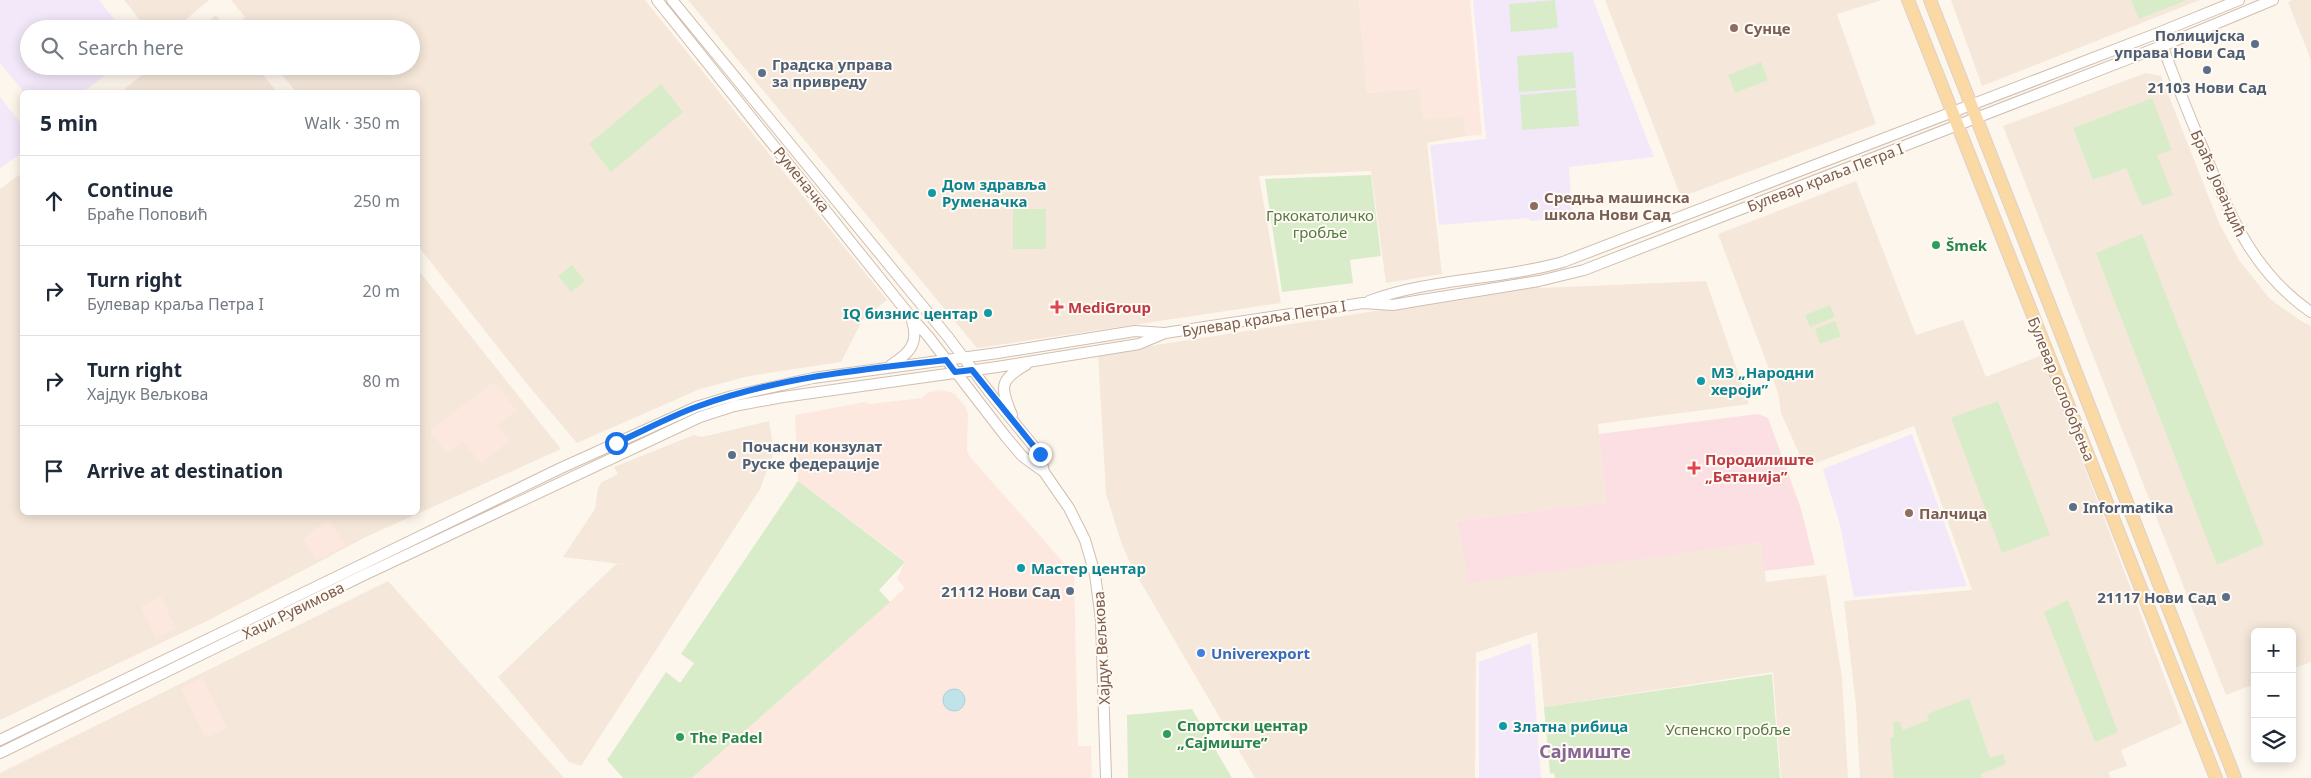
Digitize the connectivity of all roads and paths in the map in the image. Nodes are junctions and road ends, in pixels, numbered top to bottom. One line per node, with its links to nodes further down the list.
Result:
1 (657, 0): 15 (street, Руменачка)
2 (672, 0): 17 (street, Руменачка)
3 (1908, 0): 10 (main road, Булевар ослобођења)
4 (1930, 0): 9 (main road, Булевар ослобођења)
5 (2240, 0): 7 (street, Булевар краља Петра I)
6 (2273, 0): 8 (street, Булевар краља Петра I)
7 (2158, 33): 8 (street, Браће Јовандић); 9 (street, Булевар краља Петра I)
8 (2162, 45): 11 (street, Булевар краља Петра I); 14 (street, Браће Јовандић)
9 (1972, 104): 10 (street, Булевар краља Петра I); 11 (main road, Булевар ослобођења)
10 (1952, 112): 12 (main road, Булевар ослобођења); 13 (street, Булевар краља Петра I)
11 (1978, 118): 12 (street, Булевар краља Петра I); 29 (main road, Булевар ослобођења)
12 (1958, 126): 13 (street, Булевар краља Петра I); 28 (main road, Булевар ослобођења)
13 (1364, 304): 16 (street, Булевар краља Петра I)
14 (2311, 312)
15 (911, 317): 18 (street, Руменачка); 20 (street)
16 (1165, 333): 17 (street, Булевар краља Петра I); 19 (street, Булевар краља Петра I)
17 (963, 357): 18 (street, Булевар краља Петра I); 21 (street, Хајдук Вељкова)
18 (946, 360): 20 (street, Булевар краља Петра I); 22 (street, Хајдук Вељкова)
19 (1034, 361): 21 (street, Булевар краља Петра I); 23 (street)
20 (888, 367): 25 (street, Хаџи Рувимова)
21 (972, 370): 22 (street, Булевар краља Петра I); 23 (street, Хајдук Вељкова)
22 (955, 372): 24 (street, Хајдук Вељкова); 26 (street, Хаџи Рувимова)
23 (1016, 425): 24 (street, Хајдук Вељкова)
24 (1044, 472): 27 (street, Хајдук Вељкова)
25 (0, 740)
26 (0, 753)
27 (1106, 778)
28 (2216, 778)
29 (2235, 778)

